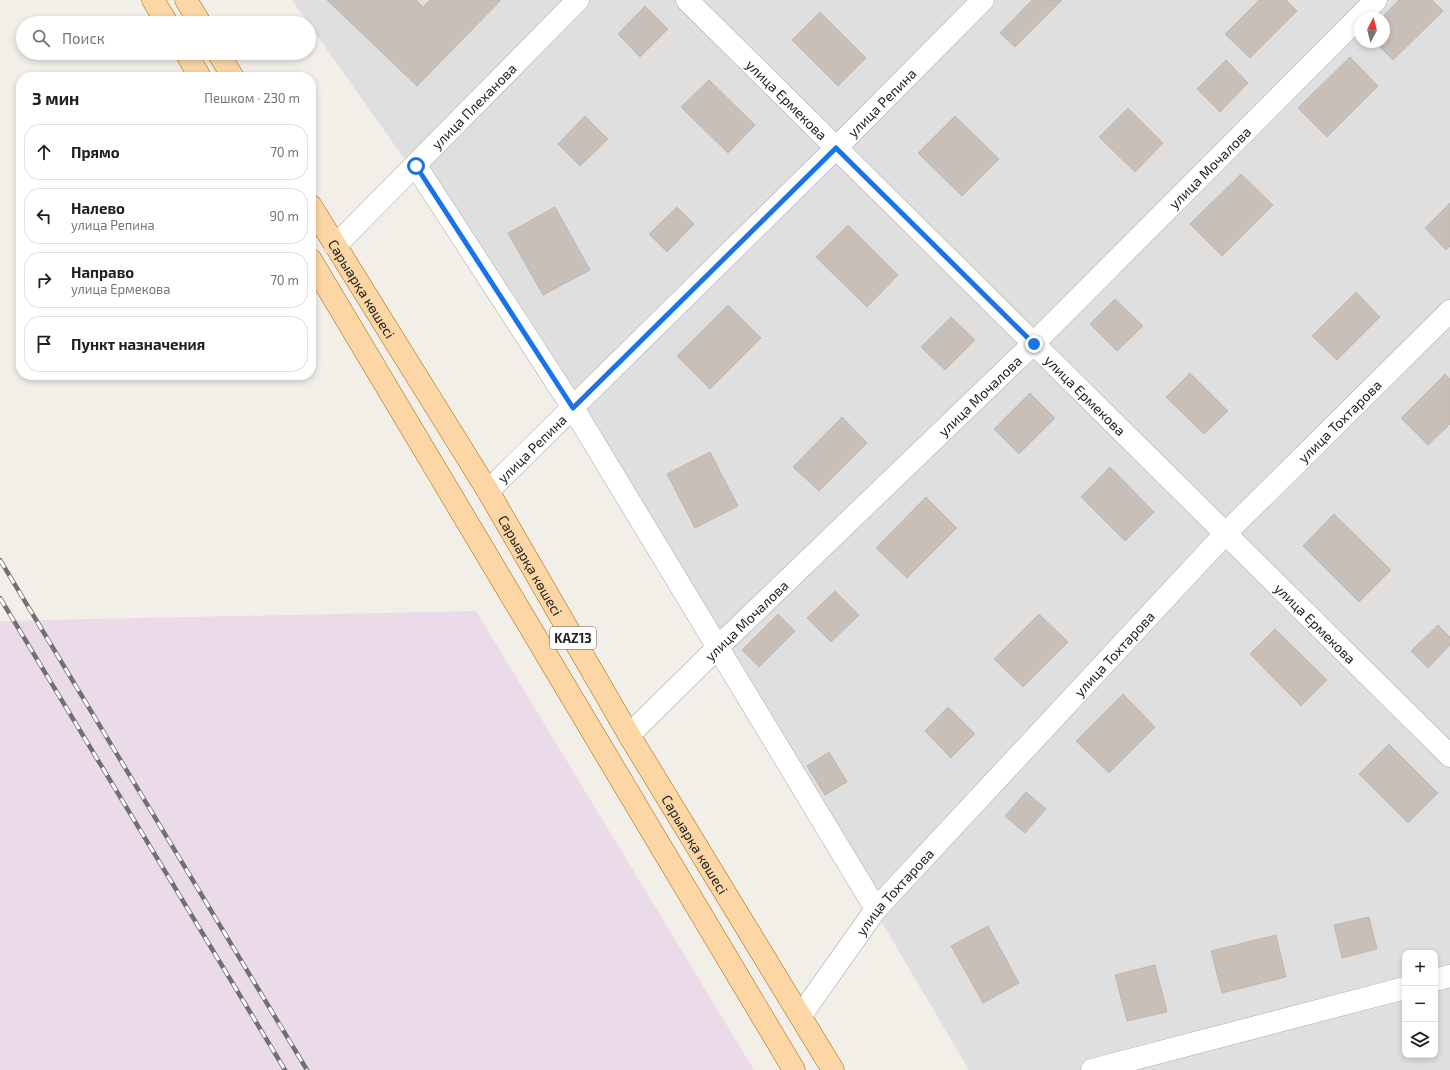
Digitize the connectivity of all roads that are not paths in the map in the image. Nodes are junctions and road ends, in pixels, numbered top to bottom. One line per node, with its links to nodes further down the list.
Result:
1 (153, 0): 7 (main road)
2 (186, 0): 8 (main road)
3 (578, 0): 14 (street, улица Плеханова)
4 (687, 0): 13 (street, улица Ермекова)
5 (983, 0): 13 (street, улица Репина)
6 (1376, 0): 19 (street, улица Мочалова)
7 (163, 16)
8 (196, 16)
9 (190, 60): 11 (main road)
10 (222, 60): 12 (main road)
11 (197, 72)
12 (230, 72)
13 (836, 148): 19 (street, улица Ермекова); 20 (street, улица Репина)
14 (416, 166): 16 (street, улица Плеханова); 20 (street)
15 (316, 214): 16 (main road, Сарыарқа көшесі / KAZ13)
16 (335, 246): 21 (main road, Сарыарқа көшесі / KAZ13)
17 (316, 268): 31 (main road, Сарыарқа көшесі / KAZ13)
18 (1450, 311): 22 (street, улица Тохтарова)
19 (1034, 344): 22 (street, улица Ермекова); 23 (street, улица Мочалова)
20 (573, 408): 21 (street, улица Репина); 23 (street)
21 (488, 491): 24 (main road, Сарыарқа көшесі / KAZ13)
22 (1225, 534): 25 (street, улица Ермекова); 26 (street, улица Тохтарова)
23 (718, 647): 24 (street, улица Мочалова); 26 (street)
24 (629, 735): 30 (main road, Сарыарқа көшесі / KAZ13)
25 (1447, 747)
26 (876, 909): 30 (street, улица Тохтарова)
27 (1450, 976): 28 (street)
28 (1438, 979)
29 (1402, 989): 33 (street)
30 (801, 1015): 32 (main road, Сарыарқа көшесі / KAZ13)
31 (794, 1070)
32 (833, 1070)
33 (1092, 1070)

